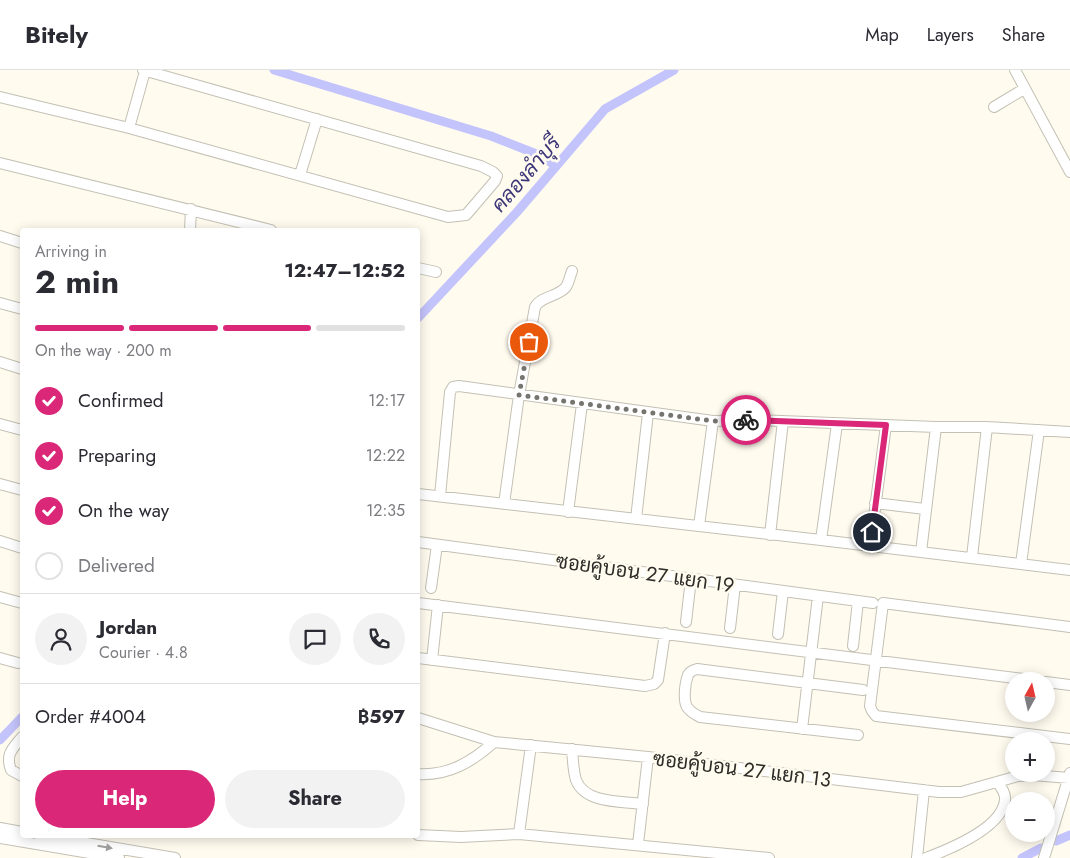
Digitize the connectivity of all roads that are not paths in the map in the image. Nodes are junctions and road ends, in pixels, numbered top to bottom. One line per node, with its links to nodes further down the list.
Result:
1 (144, 70): 6 (street); 7 (street)
2 (1019, 71): 3 (street)
3 (1024, 89): 5 (street); 9 (street)
4 (0, 97): 7 (street)
5 (994, 107)
6 (317, 119): 10 (street); 10 (street)
7 (129, 128): 10 (street)
8 (0, 162): 11 (street)
9 (1070, 172)
10 (300, 175)
11 (191, 209): 12 (street); 13 (street)
12 (190, 228)
13 (263, 228)
14 (0, 236): 15 (street)
15 (20, 242)
16 (420, 268): 18 (street)
17 (572, 271): 23 (street)
18 (436, 272)
19 (0, 303): 20 (street)
20 (20, 308)
21 (0, 362): 22 (street)
22 (20, 367)
23 (519, 395): 24 (street); 39 (street); 41 (street)
24 (582, 404): 25 (street); 43 (street)
25 (648, 413): 26 (street); 44 (street)
26 (713, 421): 27 (street); 45 (street)
27 (782, 421): 29 (street); 46 (street)
28 (0, 424): 33 (street)
29 (837, 424): 30 (street); 47 (street)
30 (886, 425): 31 (street); 40 (street)
31 (936, 427): 32 (street); 42 (street)
32 (987, 427): 34 (street); 54 (street)
33 (20, 429)
34 (1039, 430): 35 (street); 55 (street)
35 (1070, 432)
36 (0, 484): 37 (street)
37 (20, 489)
38 (420, 494): 39 (street)
39 (440, 496): 41 (street)
40 (875, 503): 42 (street); 52 (street)
41 (504, 504): 43 (street)
42 (925, 509): 53 (street)
43 (568, 512): 44 (street)
44 (636, 519): 45 (street)
45 (699, 526): 46 (street)
46 (770, 534): 47 (street)
47 (821, 540): 52 (street)
48 (0, 541): 51 (street)
49 (420, 542): 50 (street, ซอยคู้บอน 27 แยก 19)
50 (437, 545): 57 (street, ซอยคู้บอน 27 แยก 19); 59 (street)
51 (20, 547)
52 (870, 547): 53 (street)
53 (921, 552): 54 (street)
54 (972, 557): 55 (street)
55 (1021, 564): 56 (street)
56 (1070, 570)
57 (691, 580): 58 (street, ซอยคู้บอน 27 แยก 19); 68 (street)
58 (735, 585): 60 (street, ซอยคู้บอน 27 แยก 19); 70 (street)
59 (431, 588)
60 (783, 591): 61 (street, ซอยคู้บอน 27 แยก 19); 72 (street)
61 (818, 596): 63 (street, ซอยคู้บอน 27 แยก 19); 74 (street)
62 (0, 597): 64 (street)
63 (858, 601): 66 (street, ซอยคู้บอน 27 แยก 19); 73 (street)
64 (20, 602)
65 (420, 602): 67 (street)
66 (878, 603): 69 (street, ซอยคู้บอน 27 แยก 19); 78 (street)
67 (438, 605): 71 (street); 77 (street)
68 (686, 622)
69 (1070, 627)
70 (730, 628)
71 (664, 633): 74 (street); 77 (street)
72 (778, 634)
73 (853, 646)
74 (811, 652): 78 (street); 81 (street)
75 (0, 658): 79 (street)
76 (420, 658): 77 (street)
77 (432, 660)
78 (876, 660): 80 (street); 89 (street)
79 (18, 663)
80 (1005, 677)
81 (807, 682): 84 (street); 86 (street); 86 (street)
82 (1055, 683): 83 (street)
83 (1070, 685)
84 (863, 690)
85 (420, 719): 90 (street, ซอยคู้บอน 27 แยก 13)
86 (802, 728): 87 (street)
87 (858, 735)
88 (20, 739): 95 (street)
89 (1070, 739)
90 (494, 742): 91 (street, ซอยคู้บอน 27 แยก 13); 94 (street)
91 (531, 745): 92 (street, ซอยคู้บอน 27 แยก 13); 102 (street)
92 (572, 749): 93 (street, ซอยคู้บอน 27 แยก 13); 99 (street)
93 (648, 758): 98 (street, ซอยคู้บอน 27 แยก 13); 99 (street)
94 (420, 774)
95 (20, 775)
96 (1069, 776): 97 (street, ซอยคู้บอน 27 แยก 13); 112 (street)
97 (997, 782): 98 (street, ซอยคู้บอน 27 แยก 13); 111 (street)
98 (924, 790): 110 (street)
99 (643, 804): 106 (street)
100 (0, 828): 101 (street)
101 (20, 832)
102 (519, 834): 103 (street); 106 (street)
103 (420, 835)
104 (0, 838): 107 (street)
105 (57, 838): 108 (street, one-way to 108)
106 (638, 844): 109 (street)
107 (119, 858)
108 (175, 858)
109 (769, 858)
110 (917, 858)
111 (926, 858)
112 (1044, 858)

